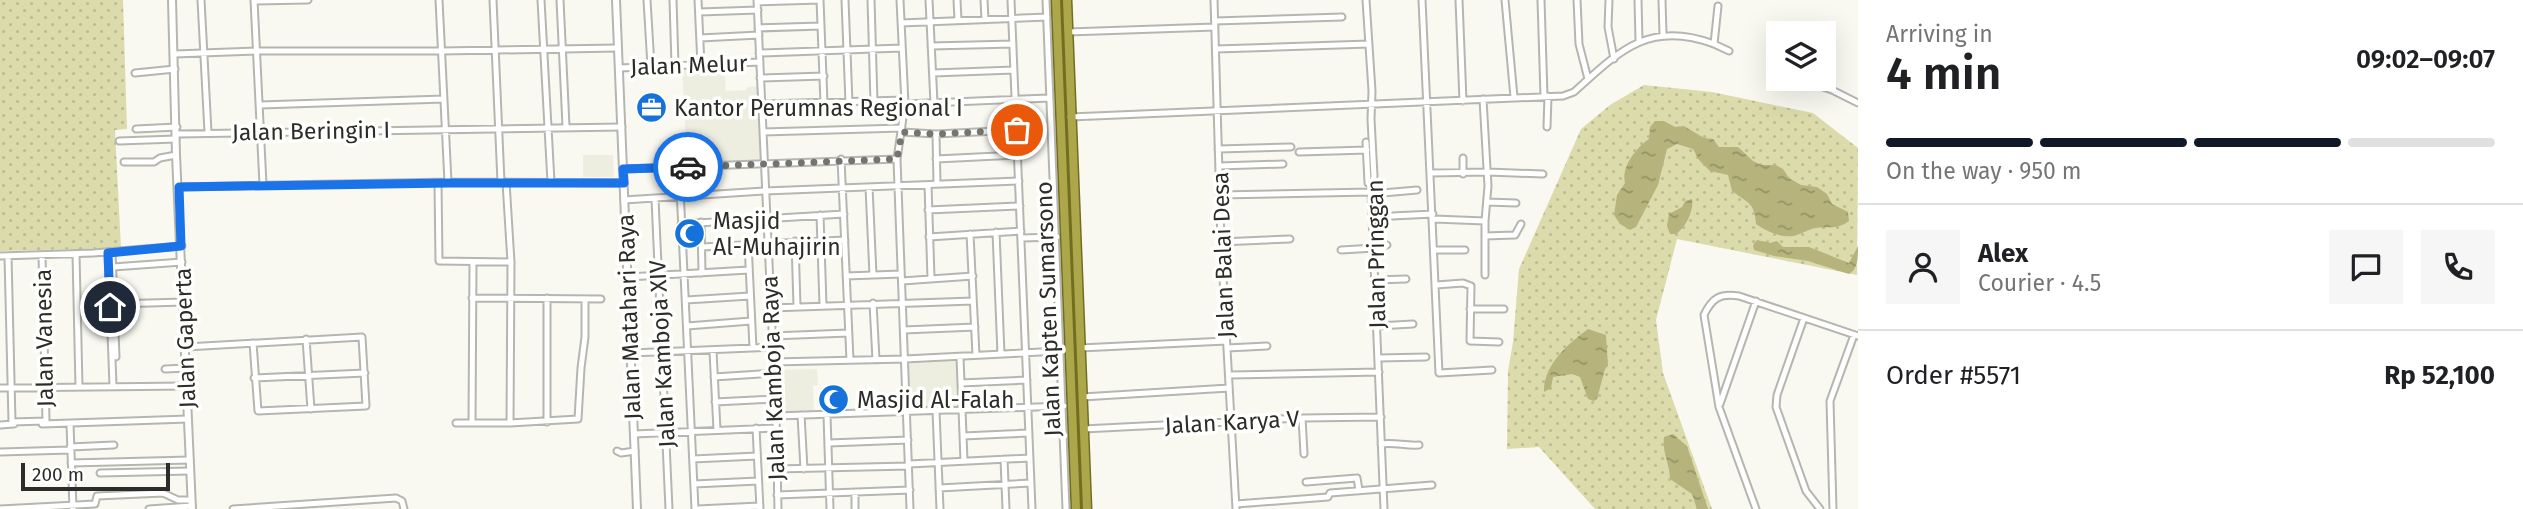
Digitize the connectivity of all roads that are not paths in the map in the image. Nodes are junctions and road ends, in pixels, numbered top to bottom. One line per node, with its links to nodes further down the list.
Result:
1 (172, 0): 71 (street, Jalan Gaperta)
2 (201, 0): 69 (street)
3 (254, 0): 4 (street); 65 (street)
4 (308, 0)
5 (439, 0): 66 (street)
6 (493, 0): 60 (street)
7 (541, 0): 61 (street)
8 (560, 0): 57 (street)
9 (616, 0): 58 (street, Jalan Matahari Raya)
10 (647, 0): 76 (street)
11 (673, 0): 74 (street)
12 (698, 0): 37 (street)
13 (820, 0): 34 (street); 46 (street)
14 (845, 0): 63 (street)
15 (871, 0): 62 (street)
16 (900, 0): 44 (street)
17 (929, 0): 43 (street)
18 (957, 0): 41 (street)
19 (984, 0): 42 (street)
20 (1011, 0): 40 (street)
21 (1046, 0): 38 (street)
22 (1056, 0): 99 (highway, Jalan Kapten Sumarsono)
23 (1066, 0): 48 (highway, Jalan Kapten Sumarsono)
24 (1214, 0): 45 (street, Jalan Balai Desa)
25 (1366, 0): 54 (street, Jalan Pringgan)
26 (1422, 0): 95 (street)
27 (1459, 0): 92 (street)
28 (1505, 0): 87 (street)
29 (1542, 0): 86 (street)
30 (1577, 0): 84 (street)
31 (1609, 0): 72 (street)
32 (1638, 0): 52 (street)
33 (1662, 0): 49 (street)
34 (757, 1): 36 (street, Jalan Kamboja Raya)
35 (1718, 6): 55 (street)
36 (758, 10): 37 (street); 47 (street, Jalan Kamboja Raya)
37 (699, 12): 51 (street)
38 (1046, 17): 40 (street); 88 (street)
39 (1342, 17): 45 (street)
40 (1012, 19): 42 (street); 53 (street)
41 (958, 20): 42 (street); 43 (street)
42 (985, 20)
43 (930, 22): 44 (street); 56 (street)
44 (901, 23): 59 (street)
45 (1215, 24): 48 (street); 64 (street, Jalan Balai Desa)
46 (821, 26): 47 (street); 67 (street)
47 (758, 28): 50 (street, Jalan Kamboja Raya)
48 (1068, 32): 105 (highway, Jalan Kapten Sumarsono)
49 (1663, 34): 52 (street); 55 (street)
50 (759, 35): 51 (street); 70 (street, Jalan Kamboja Raya)
51 (700, 38): 75 (street)
52 (1639, 41): 72 (street)
53 (1013, 44): 56 (street); 79 (street)
54 (1369, 44): 64 (street); 103 (street, Jalan Pringgan)
55 (1714, 44): 68 (street)
56 (931, 46): 81 (street)
57 (562, 48): 58 (street); 61 (street); 107 (street)
58 (618, 48): 77 (street, Jalan Matahari Raya)
59 (902, 48): 62 (street); 94 (street)
60 (495, 49): 61 (street); 66 (street); 110 (street)
61 (544, 49): 106 (street)
62 (873, 49): 63 (street); 93 (street)
63 (848, 50): 67 (street); 97 (street)
64 (1216, 50): 104 (street, Jalan Balai Desa)
65 (257, 51): 66 (street); 69 (street); 101 (street)
66 (442, 51): 89 (street)
67 (822, 51): 70 (street); 82 (street)
68 (1729, 51)
69 (203, 53): 71 (street); 115 (street)
70 (759, 53): 73 (street, Jalan Kamboja Raya)
71 (175, 54): 78 (street, Jalan Gaperta)
72 (1614, 59): 84 (street)
73 (760, 62): 75 (street, Jalan Melur); 83 (street, Jalan Kamboja Raya)
74 (675, 65): 75 (street, Jalan Melur); 76 (street, Jalan Melur)
75 (701, 65)
76 (650, 66): 77 (street, Jalan Melur)
77 (619, 68): 108 (street, Jalan Matahari Raya)
78 (175, 69): 80 (street); 118 (street, Jalan Gaperta)
79 (1014, 70): 81 (street); 91 (street)
80 (135, 73)
81 (933, 73): 98 (street)
82 (824, 76): 83 (street); 96 (street)
83 (760, 78): 102 (street, Jalan Kamboja Raya)
84 (1588, 79): 86 (street)
85 (1834, 91): 100 (street)
86 (1546, 96): 87 (street); 109 (street)
87 (1514, 97): 90 (street)
88 (1049, 98): 91 (street); 99 (street); 180 (street)
89 (444, 99): 101 (street); 112 (street)
90 (1483, 99): 92 (street); 138 (street)
91 (1016, 100): 98 (street); 114 (street)
92 (1463, 101): 95 (street)
93 (874, 102): 94 (street); 97 (street)
94 (905, 102): 98 (street); 113 (street)
95 (1427, 102): 103 (street); 139 (street)
96 (824, 103): 97 (street); 102 (street)
97 (849, 103)
98 (934, 103)
99 (1060, 103): 384 (highway, Jalan Kapten Sumarsono)
100 (1858, 103)
101 (260, 104): 116 (street)
102 (762, 104): 117 (street, Jalan Kamboja Raya)
103 (1370, 104): 104 (street); 157 (street, Jalan Pringgan)
104 (1217, 111): 105 (street); 123 (street, Jalan Balai Desa)
105 (1070, 113): 258 (highway, Jalan Kapten Sumarsono)
106 (548, 127): 107 (street, Jalan Beringin I); 110 (street, Jalan Beringin I); 144 (street)
107 (566, 127): 108 (street, Jalan Beringin I)
108 (622, 127): 137 (street, Jalan Matahari Raya)
109 (1547, 127)
110 (498, 128): 112 (street, Jalan Beringin I); 143 (street)
111 (136, 129): 118 (street)
112 (446, 129): 116 (street, Jalan Beringin I); 146 (street)
113 (902, 130): 117 (street); 119 (street); 130 (street)
114 (1017, 130): 119 (street); 127 (street)
115 (208, 132): 116 (street, Jalan Beringin I); 118 (street, Jalan Beringin I)
116 (261, 132): 149 (street)
117 (763, 132): 133 (street, Jalan Kamboja Raya)
118 (176, 133): 120 (street); 126 (street, Jalan Gaperta)
119 (936, 134): 131 (street)
120 (119, 141)
121 (1366, 142): 124 (street)
122 (1291, 147): 123 (street)
123 (1218, 149): 135 (street, Jalan Balai Desa)
124 (1367, 150): 125 (street); 157 (street)
125 (1299, 152)
126 (176, 155): 132 (street); 151 (street, Jalan Gaperta)
127 (1018, 155): 131 (street); 142 (street)
128 (1463, 158): 140 (street)
129 (841, 159): 130 (street); 133 (street); 154 (street)
130 (897, 159): 153 (street)
131 (936, 159): 148 (street)
132 (124, 162)
133 (764, 163): 136 (street); 156 (street, Jalan Kamboja Raya)
134 (1283, 164): 135 (street)
135 (1219, 166): 158 (street, Jalan Balai Desa)
136 (679, 167): 137 (street); 159 (street)
137 (623, 169): 147 (street, Jalan Matahari Raya)
138 (1488, 172): 140 (street); 141 (street); 162 (street)
139 (1430, 173): 140 (street); 170 (street)
140 (1463, 174)
141 (1543, 174)
142 (1019, 181): 148 (street); 164 (street)
143 (504, 182): 144 (street); 146 (street); 202 (street)
144 (551, 182): 147 (street)
145 (438, 183): 146 (street); 149 (street); 203 (street)
146 (449, 183)
147 (624, 183): 161 (street, Jalan Matahari Raya)
148 (937, 184): 150 (street)
149 (263, 185): 151 (street)
150 (928, 185): 153 (street); 165 (street)
151 (179, 187): 190 (street, Jalan Gaperta)
152 (869, 187): 153 (street); 154 (street); 209 (street)
153 (898, 187): 214 (street)
154 (843, 188): 156 (street); 166 (street)
155 (1417, 190): 157 (street)
156 (765, 191): 159 (street); 168 (street, Jalan Kamboja Raya)
157 (1371, 191): 158 (street); 169 (street, Jalan Pringgan)
158 (1219, 195): 186 (street, Jalan Balai Desa)
159 (680, 197): 160 (street); 173 (street)
160 (655, 199): 161 (street); 207 (street, Jalan Kamboja XIV)
161 (624, 200): 213 (street, Jalan Matahari Raya)
162 (1487, 202): 163 (street); 171 (street)
163 (1517, 203)
164 (1020, 206): 165 (street); 175 (street)
165 (928, 210): 179 (street)
166 (844, 214): 167 (street); 184 (street)
167 (820, 215): 168 (street); 183 (street)
168 (766, 217): 172 (street); 188 (street, Jalan Kamboja Raya)
169 (1372, 217): 170 (street); 192 (street, Jalan Pringgan)
170 (1434, 217): 171 (street); 194 (street)
171 (1485, 221): 178 (street)
172 (701, 222): 173 (street); 191 (street)
173 (681, 223): 208 (street)
174 (1521, 225): 178 (street)
175 (1021, 231): 176 (street); 181 (street)
176 (996, 232): 177 (street); 266 (street)
177 (970, 234): 179 (street); 212 (street)
178 (1485, 236): 210 (street)
179 (929, 237): 215 (street)
180 (1057, 237): 181 (street); 261 (street)
181 (1022, 239): 264 (street)
182 (1290, 239): 186 (street)
183 (820, 240): 184 (street); 185 (street); 235 (street)
184 (845, 240): 211 (street)
185 (794, 241): 188 (street); 236 (street)
186 (1221, 242): 251 (street, Jalan Balai Desa)
187 (748, 243): 188 (street); 191 (street); 205 (street)
188 (768, 243): 237 (street, Jalan Kamboja Raya)
189 (1387, 245): 192 (street)
190 (181, 246): 196 (street); 201 (street, Jalan Gaperta)
191 (702, 247): 206 (street)
192 (1373, 248): 193 (street); 217 (street, Jalan Pringgan)
193 (1341, 250)
194 (1434, 250): 195 (street); 219 (street)
195 (1465, 250)
196 (110, 252): 197 (street); 204 (street); 289 (street)
197 (76, 254): 198 (street); 292 (street)
198 (42, 255): 200 (street); 288 (street, Jalan Vanesia)
199 (0, 256): 200 (street)
200 (8, 256): 291 (street)
201 (182, 262): 204 (street); 218 (street, Jalan Gaperta)
202 (511, 262): 203 (street); 223 (street)
203 (473, 263): 222 (street)
204 (113, 267): 231 (street)
205 (749, 270): 206 (street); 221 (street)
206 (702, 273): 208 (street)
207 (659, 274): 208 (street); 213 (street); 262 (street, Jalan Kamboja XIV)
208 (685, 274): 227 (street)
209 (873, 275): 211 (street); 214 (street)
210 (1485, 275)
211 (846, 276): 233 (street)
212 (973, 276): 215 (street); 228 (street)
213 (628, 277): 265 (street, Jalan Matahari Raya)
214 (902, 277): 215 (street); 234 (street)
215 (931, 278)
216 (1406, 279): 217 (street)
217 (1375, 280): 244 (street, Jalan Pringgan)
218 (183, 285): 220 (street); 230 (street, Jalan Gaperta)
219 (1436, 285): 238 (street); 278 (street)
220 (173, 286)
221 (750, 296): 227 (street); 241 (street)
222 (472, 298): 223 (street); 314 (street)
223 (510, 298): 224 (street); 315 (street)
224 (547, 298): 226 (street); 312 (street)
225 (601, 299): 226 (street)
226 (585, 300): 312 (street)
227 (686, 300): 243 (street)
228 (974, 301): 234 (street); 245 (street)
229 (1756, 301): 240 (street); 300 (street); 300 (street)
230 (184, 302): 231 (street); 255 (street, Jalan Gaperta)
231 (114, 303): 268 (street)
232 (873, 303): 233 (street); 234 (street); 274 (street)
233 (847, 304): 235 (street); 247 (street)
234 (903, 304): 246 (street)
235 (823, 305): 236 (street)
236 (796, 306): 237 (street)
237 (771, 308): 248 (street, Jalan Kamboja Raya)
238 (1470, 309): 239 (street); 252 (street)
239 (1504, 309)
240 (1804, 318): 249 (street); 388 (street)
241 (751, 321): 243 (street); 257 (street)
242 (1413, 324): 244 (street)
243 (687, 326): 263 (street)
244 (1377, 326): 271 (street, Jalan Pringgan)
245 (975, 327): 246 (street); 267 (street)
246 (904, 330): 272 (street)
247 (848, 332): 248 (street); 273 (street)
248 (772, 336): 256 (street, Jalan Kamboja Raya)
249 (1856, 336): 389 (street)
250 (306, 339): 253 (street); 280 (street); 283 (street)
251 (1226, 341): 258 (street); 259 (street, Jalan Balai Desa)
252 (1499, 342)
253 (253, 343): 255 (street); 285 (street)
254 (1267, 346): 259 (street)
255 (186, 347): 276 (street, Jalan Gaperta)
256 (773, 347): 257 (street); 275 (street, Jalan Kamboja Raya)
257 (753, 348): 260 (street)
258 (1080, 348): 295 (highway, Jalan Kapten Sumarsono)
259 (1227, 348): 282 (street, Jalan Balai Desa)
260 (713, 351): 263 (street); 284 (street)
261 (1061, 351): 264 (street); 298 (street)
262 (663, 352): 263 (street); 265 (street); 323 (street, Jalan Kamboja XIV)
263 (688, 352): 322 (street)
264 (1027, 352): 266 (street); 286 (street)
265 (631, 354): 325 (street, Jalan Matahari Raya)
266 (1001, 354): 267 (street)
267 (976, 355): 269 (street)
268 (117, 357)
269 (960, 357): 272 (street); 287 (street)
270 (1426, 357): 271 (street)
271 (1379, 358): 279 (street, Jalan Pringgan)
272 (905, 359): 274 (street); 304 (street)
273 (849, 360): 274 (street); 275 (street)
274 (876, 360)
275 (773, 362): 281 (street, Jalan Kamboja Raya)
276 (187, 368): 277 (street); 290 (street, Jalan Gaperta)
277 (165, 369)
278 (1492, 370)
279 (1379, 372): 282 (street); 308 (street, Jalan Pringgan)
280 (365, 373): 283 (street); 301 (street)
281 (774, 373): 284 (street); 296 (street, Jalan Kamboja Raya)
282 (1229, 375): 294 (street, Jalan Balai Desa)
283 (308, 376): 285 (street); 301 (street)
284 (714, 377): 297 (street)
285 (254, 379): 301 (street)
286 (1027, 380): 287 (street); 299 (street)
287 (961, 383): 302 (street)
288 (45, 386): 291 (street); 291 (street, Jalan Vanesia); 292 (street)
289 (114, 386): 290 (street); 292 (street)
290 (187, 386): 310 (street, Jalan Gaperta)
291 (10, 387): 293 (street)
292 (79, 387)
293 (0, 388)
294 (1229, 388): 295 (street); 311 (street, Jalan Balai Desa)
295 (1082, 397): 320 (highway, Jalan Kapten Sumarsono)
296 (775, 399): 297 (street); 307 (street, Jalan Kamboja Raya)
297 (715, 402): 321 (street)
298 (1064, 406): 299 (street); 383 (street)
299 (1028, 407): 302 (street); 324 (street)
300 (1719, 407): 387 (street)
301 (311, 410)
302 (962, 410): 303 (street); 326 (street)
303 (936, 411): 304 (street); 343 (street)
304 (907, 413): 306 (street); 327 (street)
305 (801, 415): 306 (street); 307 (street); 346 (street)
306 (827, 415): 328 (street)
307 (776, 416): 319 (street, Jalan Kamboja Raya)
308 (1381, 417): 309 (street, Jalan Karya V); 330 (street, Jalan Pringgan)
309 (1302, 418): 311 (street, Jalan Karya V); 336 (street)
310 (188, 419): 316 (street); 341 (street, Jalan Gaperta)
311 (1232, 421): 320 (street, Jalan Karya V); 366 (street, Jalan Balai Desa)
312 (547, 422): 315 (street)
313 (456, 423): 314 (street)
314 (472, 423): 315 (street)
315 (510, 423)
316 (70, 424): 317 (street); 332 (street)
317 (0, 425)
318 (756, 428): 319 (street); 321 (street); 337 (street)
319 (776, 428): 348 (street, Jalan Kamboja Raya)
320 (1083, 429): 385 (highway, Jalan Kapten Sumarsono)
321 (717, 430): 322 (street)
322 (692, 431): 323 (street); 339 (street)
323 (666, 432): 325 (street); 374 (street, Jalan Kamboja XIV)
324 (1029, 433): 326 (street); 338 (street)
325 (634, 434): 334 (street, Jalan Matahari Raya)
326 (963, 436): 342 (street)
327 (908, 440): 328 (street); 345 (street)
328 (829, 443): 347 (street)
329 (114, 444): 332 (street)
330 (1381, 444): 331 (street); 358 (street, Jalan Pringgan)
331 (1419, 445)
332 (70, 449): 335 (street); 344 (street)
333 (617, 451): 334 (street)
334 (635, 451): 373 (street, Jalan Matahari Raya)
335 (0, 452)
336 (1304, 454)
337 (757, 456): 339 (street); 351 (street)
338 (1030, 458): 340 (street); 353 (street)
339 (693, 459): 354 (street)
340 (1004, 459): 342 (street); 355 (street)
341 (190, 460): 344 (street); 349 (street, Jalan Gaperta)
342 (964, 461): 343 (street)
343 (938, 462): 345 (street); 357 (street)
344 (71, 463): 368 (street)
345 (909, 465): 347 (street); 359 (street)
346 (804, 468): 347 (street); 348 (street)
347 (829, 468): 362 (street)
348 (776, 469): 363 (street, Jalan Kamboja Raya)
349 (190, 471): 350 (street); 364 (street, Jalan Gaperta)
350 (100, 473)
351 (758, 481): 354 (street); 369 (street)
352 (1306, 482): 360 (street)
353 (1031, 483): 355 (street); 382 (street)
354 (694, 484): 375 (street)
355 (1005, 485): 357 (street); 381 (street)
356 (1432, 485): 358 (street)
357 (939, 488): 380 (street)
358 (1383, 488): 360 (street); 386 (street, Jalan Pringgan)
359 (910, 490): 361 (street); 379 (street)
360 (1359, 490): 367 (street)
361 (855, 493): 362 (street); 378 (street)
362 (830, 494): 363 (street); 377 (street)
363 (777, 495): 376 (street, Jalan Kamboja Raya)
364 (192, 505): 368 (street); 371 (street)
365 (403, 506): 372 (street)
366 (1236, 506): 367 (street)
367 (1261, 506)
368 (73, 507): 370 (street)
369 (759, 508): 375 (street)
370 (0, 509)
371 (149, 509)
372 (233, 509)
373 (637, 509)
374 (669, 509)
375 (696, 509)
376 (778, 509)
377 (830, 509)
378 (856, 509)
379 (910, 509)
380 (940, 509)
381 (1006, 509)
382 (1032, 509)
383 (1066, 509)
384 (1076, 509)
385 (1087, 509)
386 (1384, 509)
387 (1756, 509)
388 (1820, 509)
389 (1833, 509)

